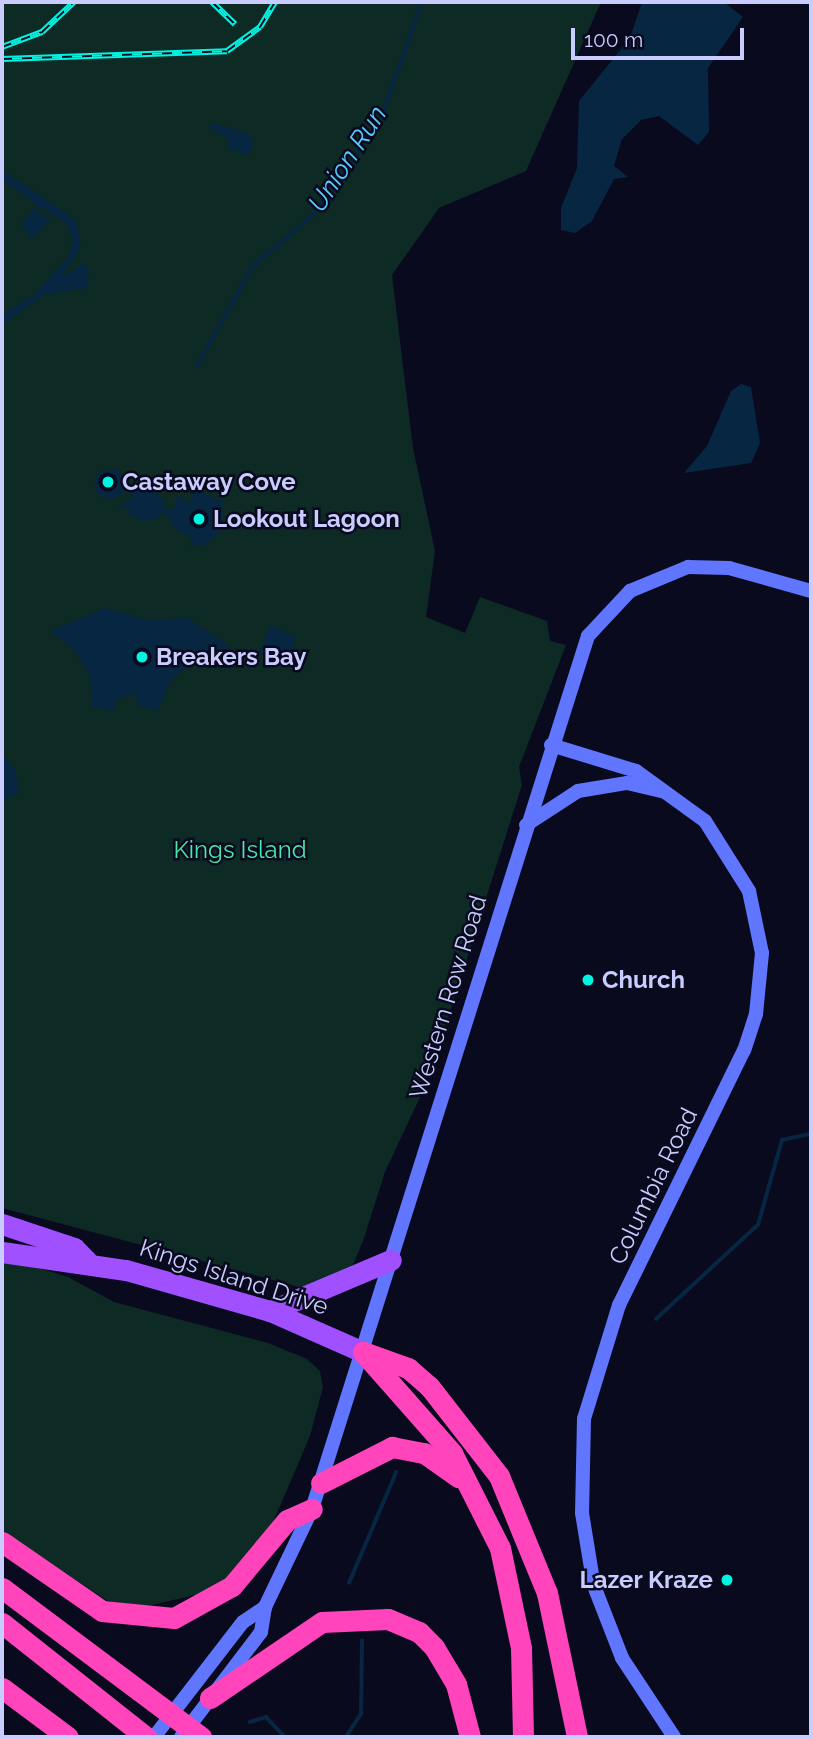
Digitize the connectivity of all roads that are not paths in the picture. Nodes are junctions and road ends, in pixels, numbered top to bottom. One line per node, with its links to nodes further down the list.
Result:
1 (811, 590): 2 (street, Western Row Road)
2 (551, 745): 3 (street, Columbia Road); 4 (street, Western Row Road)
3 (669, 790): 4 (street); 28 (street, Columbia Road)
4 (526, 825): 7 (street, Western Row Road)
5 (2, 1224): 8 (main road, Kings Island Drive)
6 (2, 1252): 8 (main road, Kings Island Drive)
7 (391, 1259): 9 (main road); 10 (street, Western Row Road)
8 (87, 1261): 9 (main road, Kings Island Drive)
9 (270, 1311): 10 (main road, Kings Island Drive)
10 (363, 1352): 11 (street, Western Row Road); 12 (highway); 27 (highway)
11 (321, 1483): 12 (highway); 13 (street, Western Row Road)
12 (468, 1485): 26 (highway)
13 (312, 1509): 14 (highway); 16 (street, Western Row Road)
14 (2, 1542)
15 (2, 1588): 24 (highway)
16 (265, 1607): 19 (street, Western Row Road); 22 (street, Western Row Road)
17 (2, 1623): 21 (highway)
18 (2, 1688): 20 (highway)
19 (211, 1698): 23 (street, Western Row Road); 25 (highway)
20 (68, 1737)
21 (146, 1737)
22 (154, 1737)
23 (181, 1737)
24 (201, 1737)
25 (470, 1737)
26 (523, 1737)
27 (577, 1737)
28 (674, 1737)

